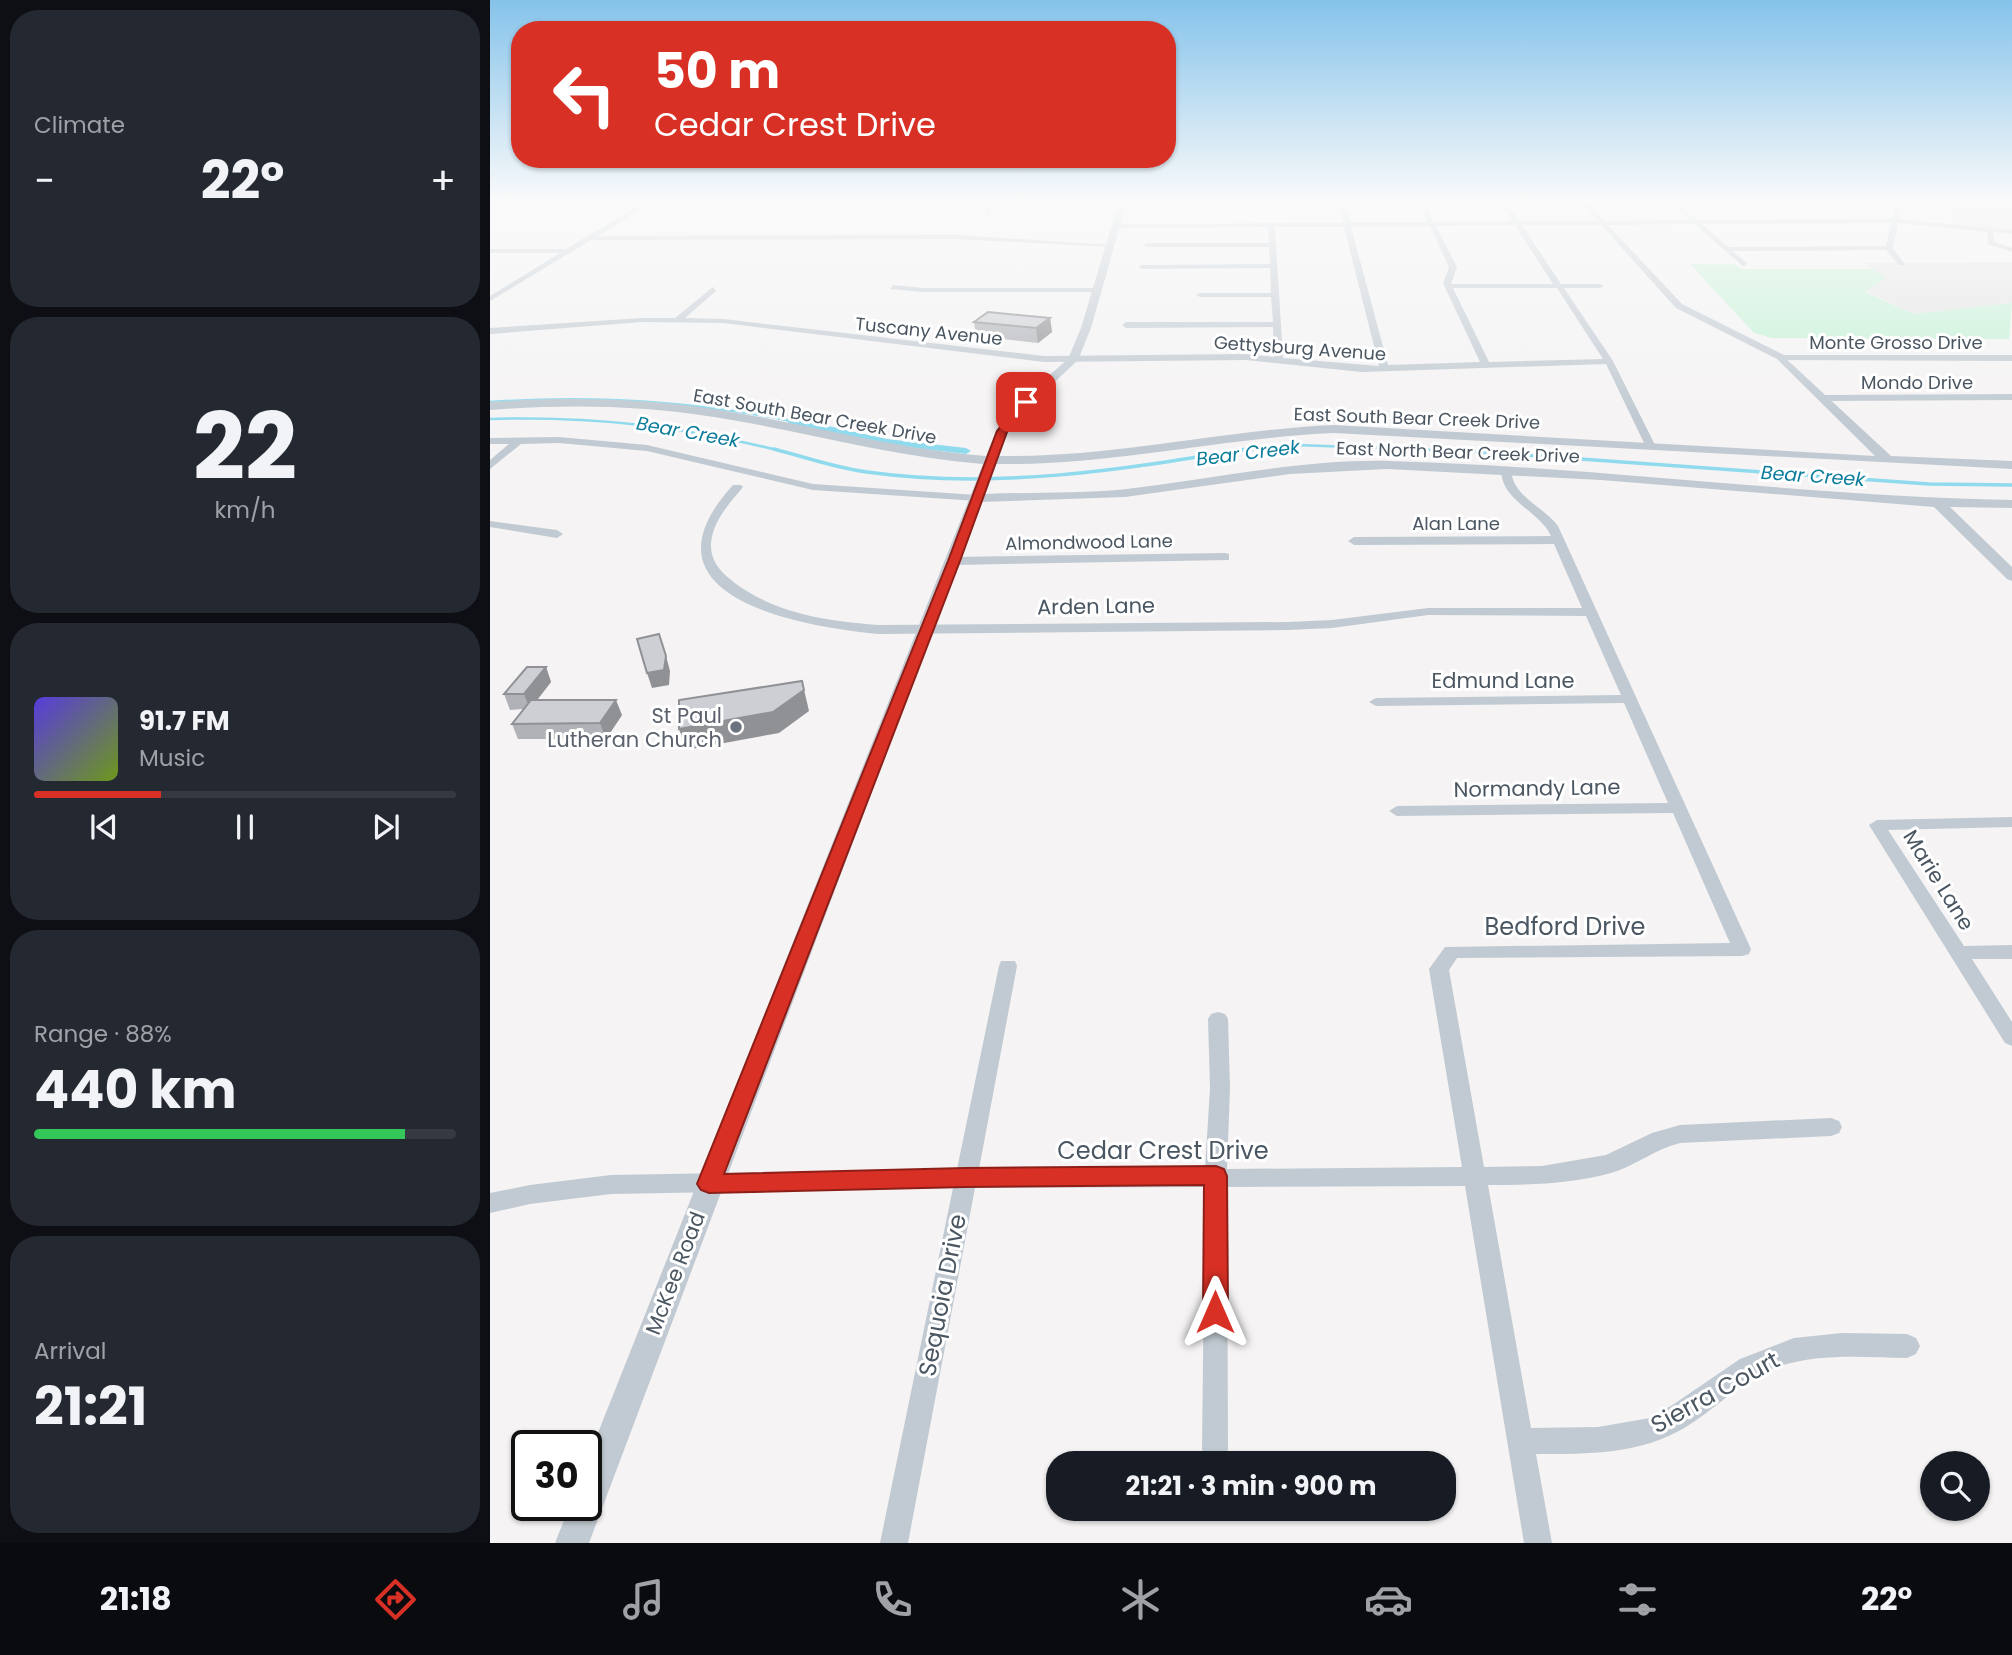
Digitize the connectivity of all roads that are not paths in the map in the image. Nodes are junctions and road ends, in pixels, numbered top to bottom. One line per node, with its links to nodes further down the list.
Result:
1 (531, 273): 16 (street)
2 (1102, 273): 13 (street, McKee Road)
3 (1274, 273): 15 (street)
4 (1358, 273): 27 (street)
5 (1449, 273): 8 (street)
6 (1551, 273): 9 (street)
7 (1649, 273): 21 (street)
8 (1449, 286): 9 (street); 26 (street)
9 (1557, 286): 10 (street); 25 (street)
10 (1600, 286)
11 (893, 287): 13 (street)
12 (713, 289): 17 (street)
13 (1097, 290): 23 (street, McKee Road)
14 (1200, 295): 15 (street)
15 (1275, 295): 18 (street)
16 (490, 299)
17 (678, 320): 20 (street, Tuscany Avenue); 23 (street, Tuscany Avenue)
18 (1278, 324): 19 (street); 22 (street)
19 (1126, 325)
20 (490, 331)
21 (1782, 358): 24 (street, Monte Grosso Drive); 29 (street)
22 (1279, 359): 23 (street, Gettysburg Avenue); 27 (street, Gettysburg Avenue)
23 (1073, 360): 35 (street, McKee Road)
24 (2011, 360)
25 (1609, 361): 26 (street, Gettysburg Avenue); 33 (street)
26 (1486, 366): 27 (street, Gettysburg Avenue)
27 (1384, 369)
28 (2012, 397): 29 (street, Mondo Drive)
29 (1822, 398): 34 (street)
30 (490, 406): 35 (street, East South Bear Creek Drive)
31 (490, 441): 32 (street, East North Bear Creek Drive)
32 (518, 441): 37 (street); 40 (street, East North Bear Creek Drive)
33 (1651, 447): 34 (street, East South Bear Creek Drive); 35 (street, East South Bear Creek Drive)
34 (1887, 460): 36 (street, East South Bear Creek Drive)
35 (989, 464): 40 (street, McKee Road)
36 (2012, 464)
37 (490, 466)
38 (1506, 470): 40 (street, East North Bear Creek Drive); 41 (street, East North Bear Creek Drive); 45 (street, Bedford Drive)
39 (737, 487): 51 (street, Arden Lane)
40 (978, 496): 48 (street, McKee Road)
41 (1938, 503): 42 (street, East North Bear Creek Drive); 49 (street)
42 (2012, 504)
43 (490, 524): 44 (street)
44 (557, 534)
45 (1558, 540): 46 (street, Alan Lane); 50 (street, Bedford Drive)
46 (1354, 541)
47 (1225, 557): 48 (street, Almondwood Lane)
48 (954, 561): 51 (street, McKee Road)
49 (2012, 576)
50 (1590, 612): 51 (street, Arden Lane); 52 (street, Bedford Drive)
51 (927, 629): 66 (street, McKee Road)
52 (1629, 699): 53 (street, Edmund Lane); 54 (street, Bedford Drive)
53 (1376, 702)
54 (1678, 808): 55 (street, Normandy Lane); 65 (street, Bedford Drive)
55 (1397, 811)
56 (2012, 822): 58 (street, Marie Lane)
57 (2012, 952): 58 (street)
58 (1958, 953): 61 (street, Marie Lane)
59 (1008, 966): 64 (street, Sequoia Drive)
60 (1219, 1019): 63 (street)
61 (2012, 1038)
62 (1831, 1127): 65 (street, Cedar Crest Drive)
63 (1216, 1176): 64 (street, Cedar Crest Drive); 65 (street, Cedar Crest Drive); 70 (street)
64 (965, 1177): 66 (street, Cedar Crest Drive); 72 (street, Sequoia Drive)
65 (1477, 1177): 69 (street, Bedford Drive)
66 (709, 1184): 67 (street, Cedar Crest Drive); 71 (street, McKee Road)
67 (490, 1203)
68 (1907, 1346): 69 (street, Sierra Court)
69 (1522, 1441): 73 (street, Bedford Drive)
70 (1215, 1449)
71 (572, 1543)
72 (894, 1543)
73 (1538, 1543)

